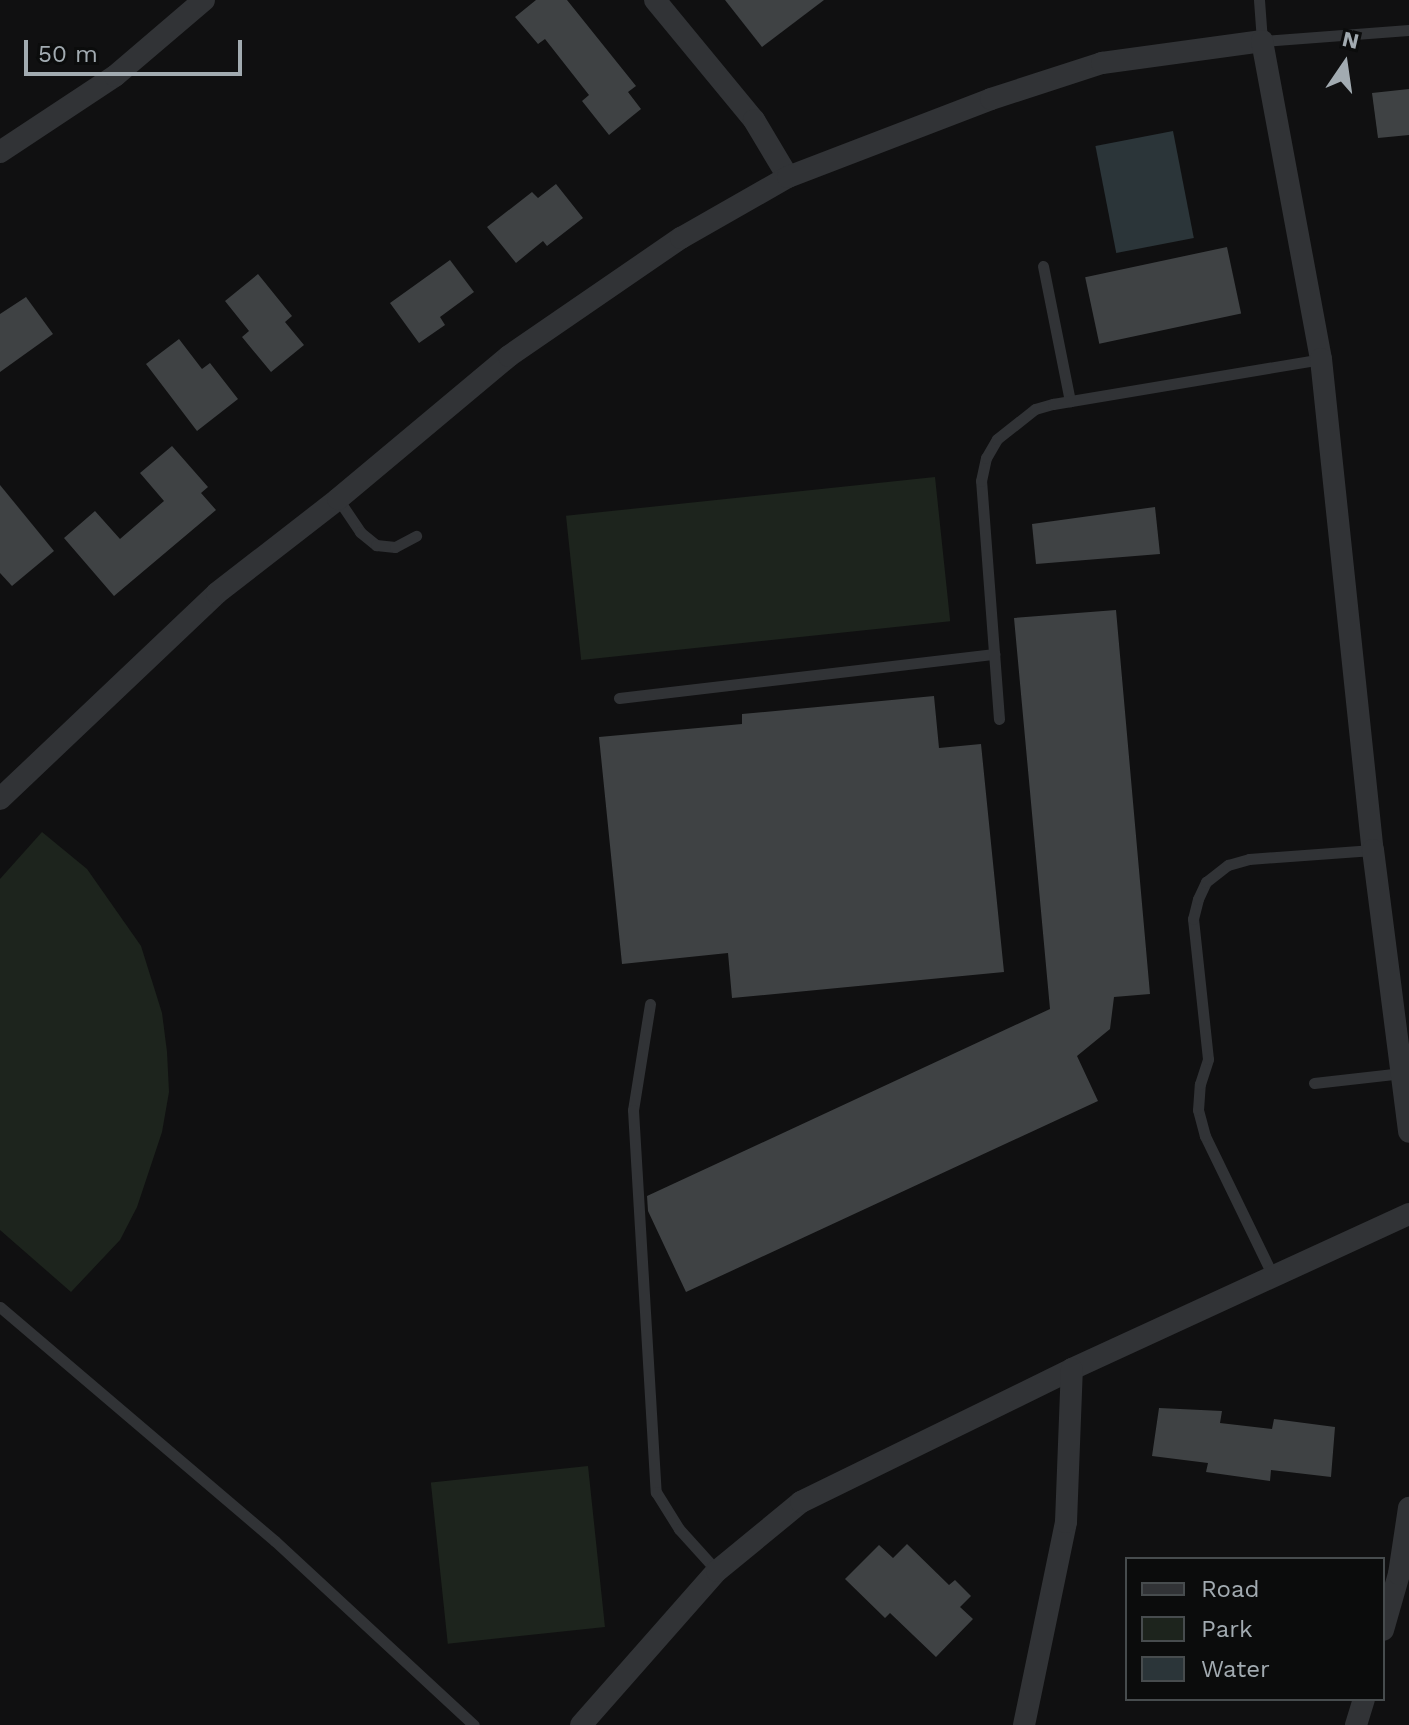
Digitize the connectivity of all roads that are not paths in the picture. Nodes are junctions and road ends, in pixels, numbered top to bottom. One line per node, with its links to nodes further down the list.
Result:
1 (204, 0): 6 (street)
2 (655, 0): 7 (street)
3 (1259, 0): 5 (lane)
4 (1409, 30): 5 (lane)
5 (1262, 41): 7 (street); 9 (street)
6 (0, 152)
7 (788, 177): 11 (street)
8 (1043, 266): 10 (lane)
9 (1321, 359): 10 (lane); 17 (street)
10 (1070, 401): 13 (lane)
11 (338, 499): 12 (lane); 16 (street)
12 (416, 536)
13 (994, 654): 14 (lane); 15 (lane)
14 (619, 698)
15 (999, 719)
16 (0, 799)
17 (1373, 850): 19 (street); 23 (lane)
18 (650, 1004): 27 (lane)
19 (1402, 1073): 20 (lane); 21 (street)
20 (1314, 1083)
21 (1409, 1132)
22 (1409, 1214): 23 (street)
23 (1273, 1276): 25 (street)
24 (0, 1307): 30 (lane)
25 (1072, 1369): 27 (street); 32 (street)
26 (1409, 1508): 28 (street)
27 (717, 1571): 31 (street)
28 (1385, 1623)
29 (1363, 1701): 33 (street)
30 (474, 1725)
31 (581, 1725)
32 (1024, 1725)
33 (1356, 1725)

